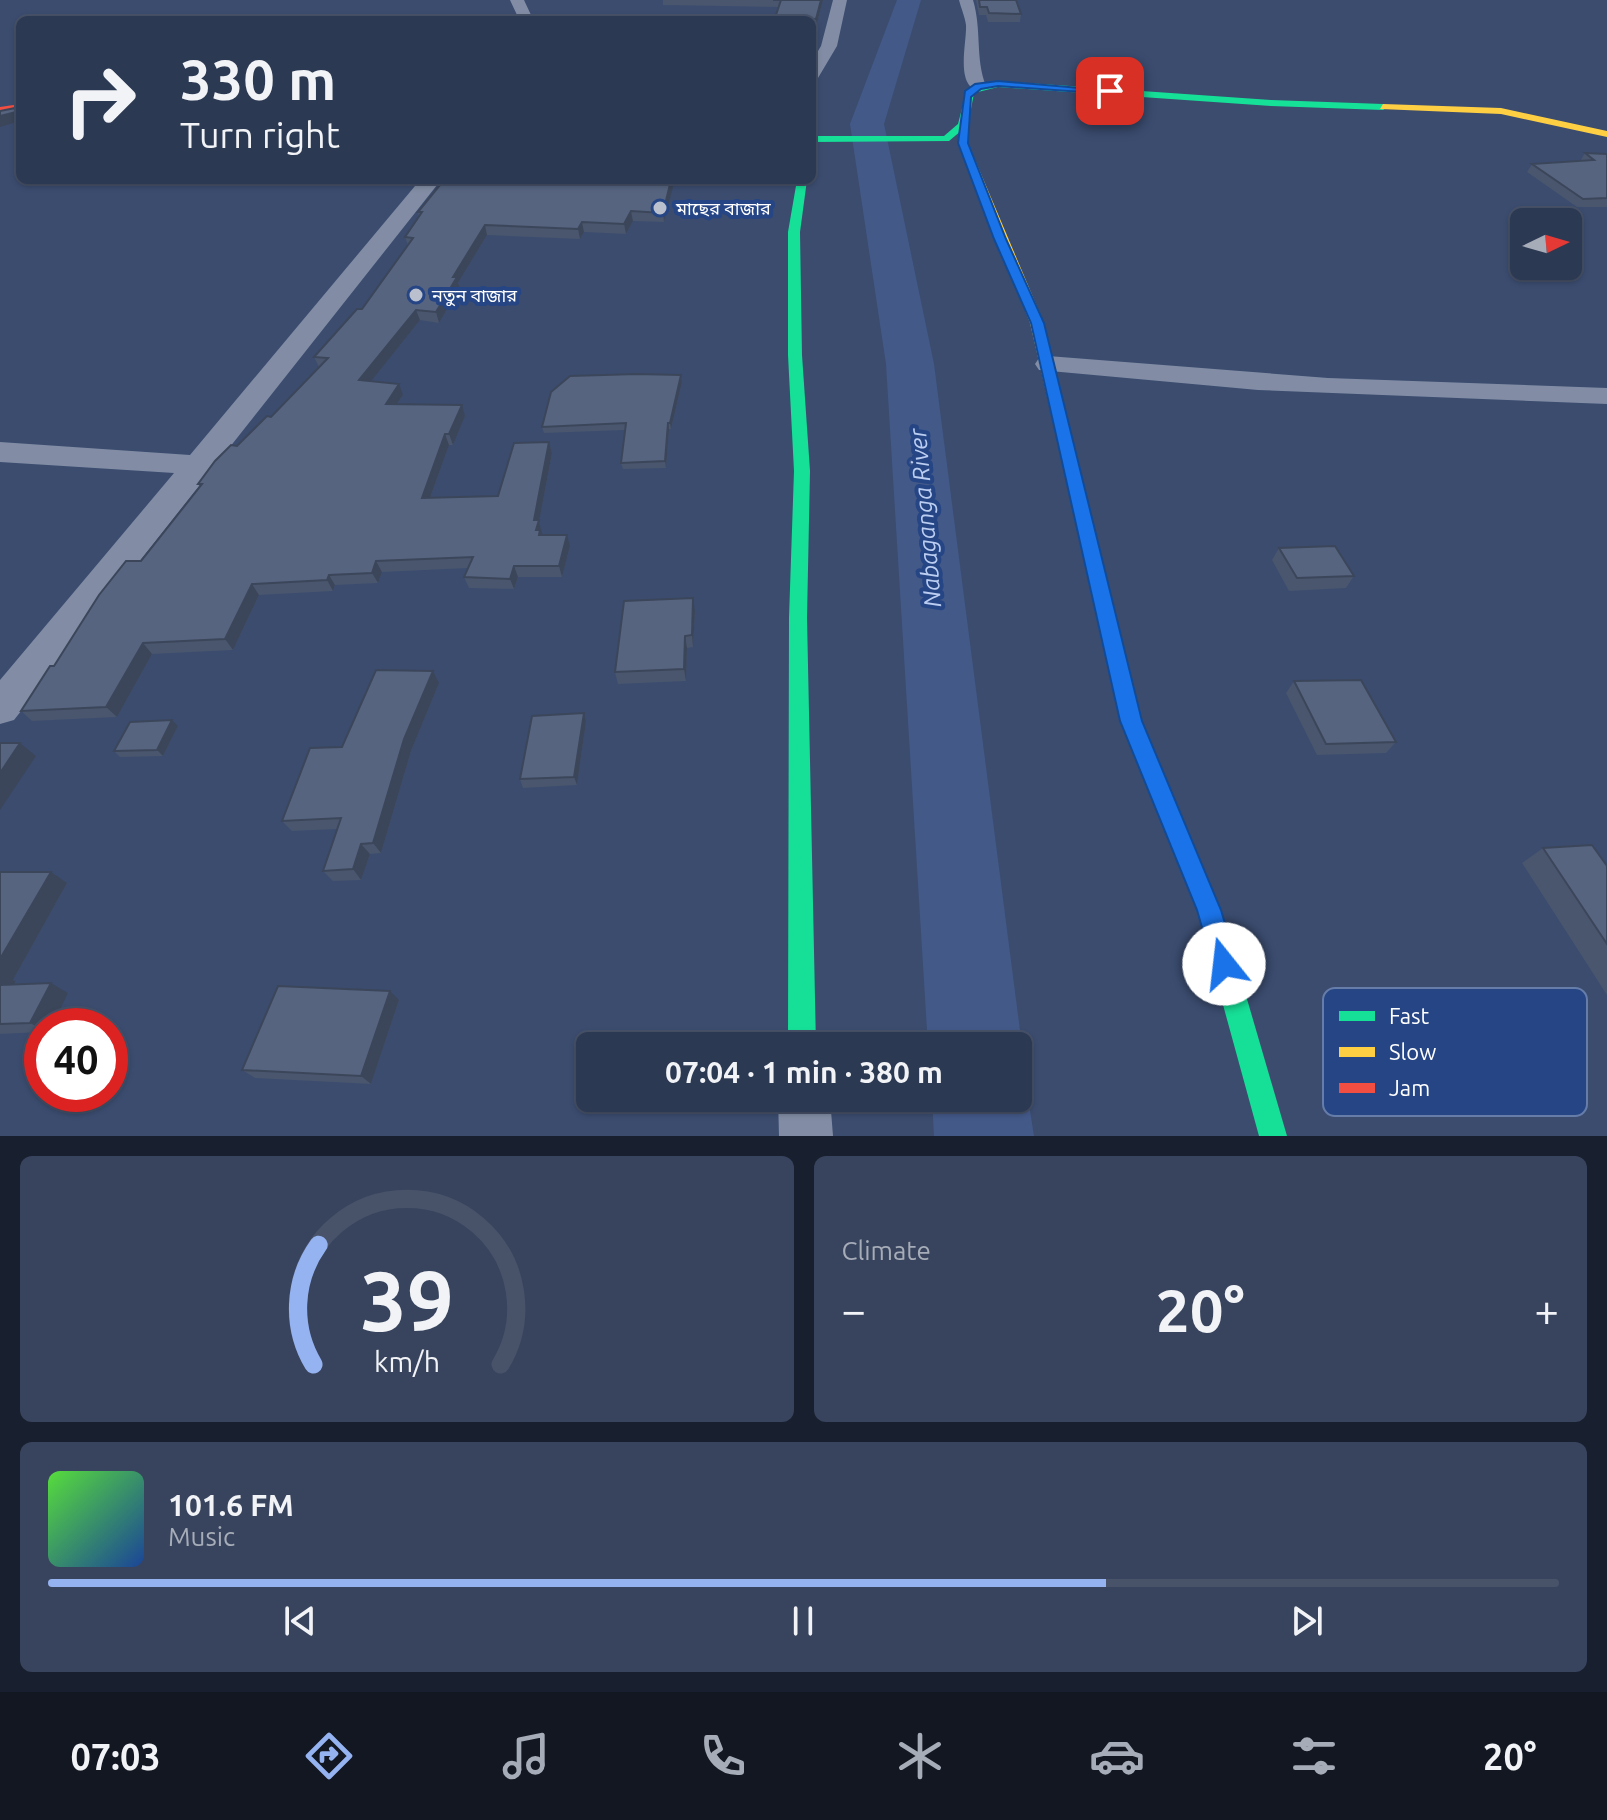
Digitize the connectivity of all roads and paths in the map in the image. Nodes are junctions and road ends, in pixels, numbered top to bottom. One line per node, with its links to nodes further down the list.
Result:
1 (840, 0): 3 (street)
2 (966, 0): 4 (street)
3 (816, 68)
4 (978, 86): 5 (street); 6 (street)
5 (963, 125): 7 (street); 10 (street)
6 (1607, 134)
7 (821, 139)
8 (428, 184): 13 (street)
9 (802, 184): 15 (street)
10 (1048, 364): 11 (street); 18 (street)
11 (1607, 396)
12 (0, 452): 13 (street)
13 (198, 465): 14 (street)
14 (0, 708)
15 (801, 1032)
16 (805, 1112): 17 (street)
17 (806, 1136)
18 (1273, 1136)

